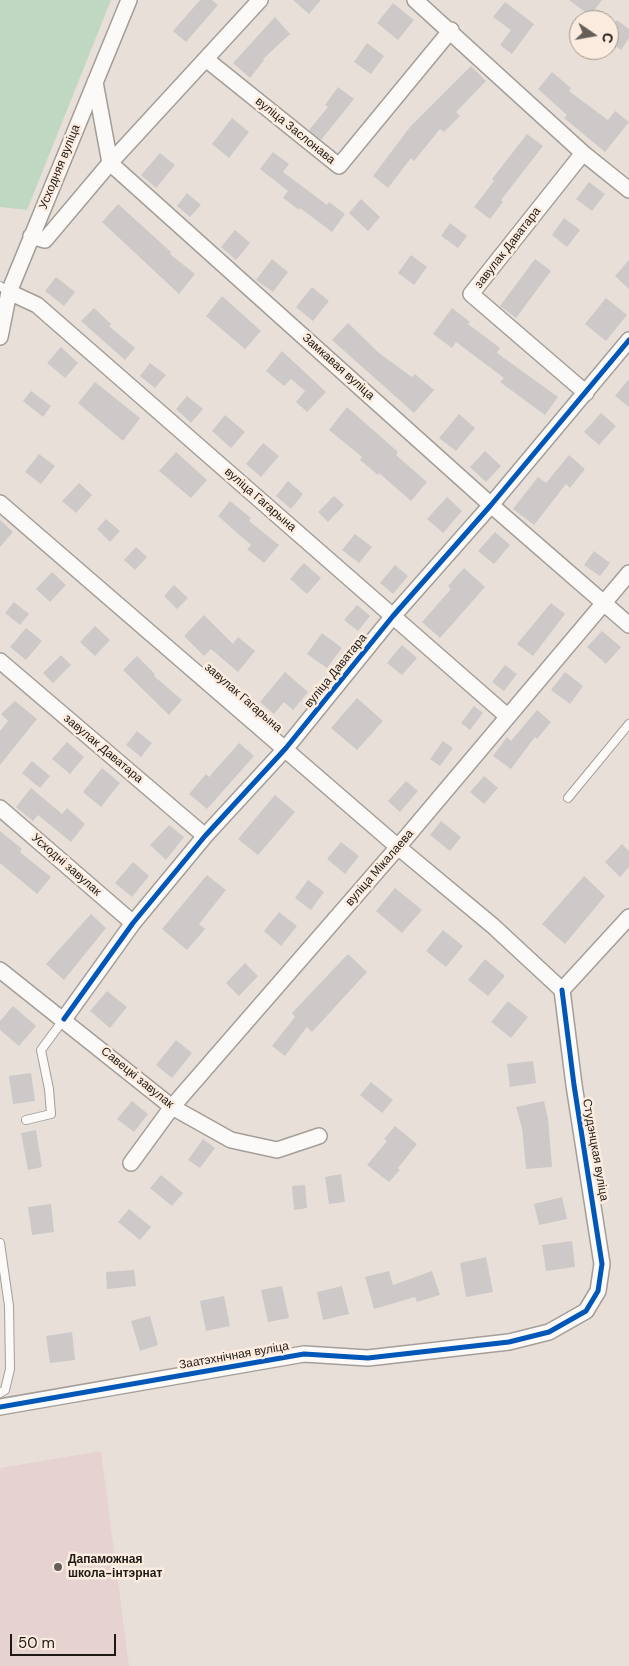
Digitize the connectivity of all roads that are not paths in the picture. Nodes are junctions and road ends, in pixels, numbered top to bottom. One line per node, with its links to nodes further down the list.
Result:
1 (129, 0): 6 (street, Усходняя вуліца)
2 (260, 0): 5 (street)
3 (415, 0): 4 (street)
4 (450, 30): 5 (street, вуліца Заслонава); 7 (street)
5 (207, 60): 8 (street)
6 (95, 82): 8 (street); 10 (street, Усходняя вуліца)
7 (583, 153): 9 (street); 14 (street, завулак Даватара)
8 (110, 163): 10 (street); 16 (street, Замкавая вуліца)
9 (629, 190)
10 (31, 236): 11 (street, Усходняя вуліца)
11 (4, 289): 12 (street, Усходняя вуліца); 19 (street, вуліца Гагарына)
12 (0, 336)
13 (629, 340): 14 (street, вуліца Даватара)
14 (586, 393): 16 (street, вуліца Даватара)
15 (0, 503): 24 (street, завулак Гагарына)
16 (491, 505): 18 (street, Замкавая вуліца); 19 (street, вуліца Даватара)
17 (629, 572): 18 (street, вуліца Мікалаева)
18 (603, 603): 20 (street, Замкавая вуліца); 22 (street, вуліца Мікалаева)
19 (393, 616): 22 (street, вуліца Гагарына); 24 (street, вуліца Даватара)
20 (629, 625)
21 (0, 662): 27 (street, завулак Даватара)
22 (507, 716): 28 (street, вуліца Мікалаева)
23 (629, 724): 25 (lane)
24 (286, 748): 27 (street, вуліца Даватара); 28 (street, завулак Гагарына)
25 (568, 798)
26 (0, 808): 30 (street, Усходні завулак)
27 (205, 836): 30 (street, вуліца Даватара)
28 (398, 847): 32 (street, завулак Гагарына); 34 (street, вуліца Мікалаева)
29 (629, 917): 32 (street)
30 (133, 923): 33 (street, вуліца Даватара)
31 (0, 970): 33 (street, Савецкі завулак)
32 (562, 990): 41 (street, Студэнцкая вуліца)
33 (64, 1019): 34 (street, Савецкі завулак); 35 (lane)
34 (172, 1107): 36 (street, Савецкі завулак); 37 (street, вуліца Мікалаева)
35 (26, 1120)
36 (319, 1136)
37 (131, 1164)
38 (0, 1244): 39 (lane)
39 (9, 1306): 40 (lane); 42 (lane)
40 (0, 1307)
41 (586, 1311): 43 (street, Заатэхнічная вуліца)
42 (0, 1393)
43 (0, 1407)

